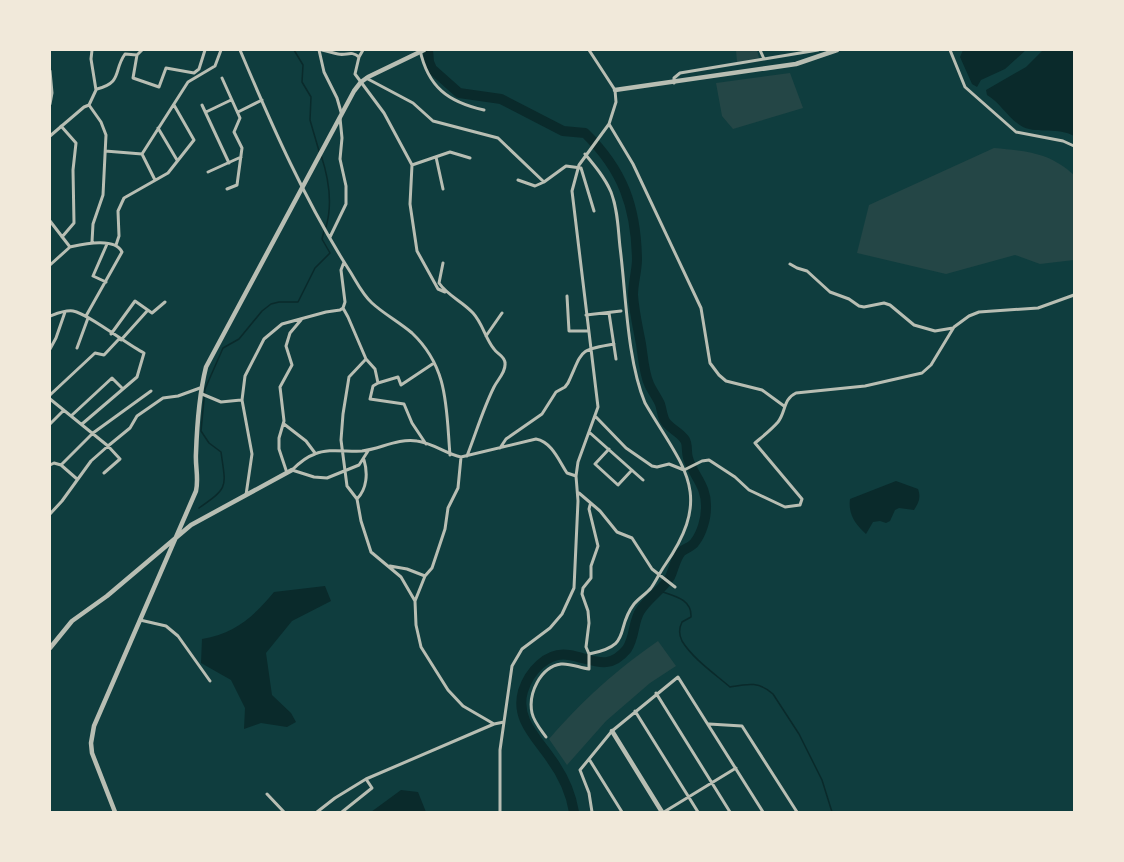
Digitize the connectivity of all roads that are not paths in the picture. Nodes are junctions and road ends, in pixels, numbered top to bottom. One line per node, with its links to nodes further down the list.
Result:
1 (92, 50): 22 (street)
2 (142, 50): 14 (street)
3 (204, 50): 14 (street)
4 (221, 50): 28 (street)
5 (240, 50): 25 (street)
6 (320, 50): 15 (street); 33 (street)
7 (363, 50): 15 (street)
8 (421, 50): 19 (street); 30 (street)
9 (589, 50): 23 (street)
10 (760, 50): 16 (street)
11 (818, 50): 16 (street)
12 (834, 50): 21 (street)
13 (950, 50): 38 (street)
14 (137, 55): 22 (street)
15 (359, 57): 20 (street)
16 (764, 59): 21 (street)
17 (50, 71): 26 (street)
18 (222, 78): 24 (street)
19 (366, 78): 20 (street); 52 (street)
20 (361, 82): 33 (street); 47 (street)
21 (674, 83): 23 (street)
22 (96, 90): 27 (street)
23 (615, 90): 34 (street)
24 (231, 100): 31 (street); 32 (street)
25 (262, 100): 32 (street); 54 (street)
26 (50, 104)
27 (90, 105): 35 (street); 39 (street)
28 (174, 105): 36 (street); 45 (street)
29 (202, 105): 31 (street)
30 (484, 110)
31 (206, 112): 46 (street)
32 (238, 112): 42 (street)
33 (341, 116): 54 (street); 59 (street)
34 (609, 124): 41 (street); 101 (street)
35 (61, 126): 37 (street); 58 (street)
36 (158, 128): 40 (street); 45 (street)
37 (50, 136)
38 (1074, 146)
39 (105, 151): 40 (street); 60 (street)
40 (142, 154): 50 (street)
41 (585, 154): 48 (street); 125 (street)
42 (241, 157): 46 (street); 53 (street)
43 (436, 157): 44 (street); 47 (street); 55 (street)
44 (470, 158)
45 (178, 160): 50 (street)
46 (229, 163): 49 (street)
47 (412, 165): 69 (street)
48 (578, 167): 52 (street); 56 (street); 79 (street)
49 (208, 172)
50 (155, 180): 62 (street)
51 (518, 180): 52 (street)
52 (544, 182)
53 (227, 189)
54 (303, 189): 59 (street); 97 (street)
55 (443, 189)
56 (594, 211)
57 (50, 221): 58 (street)
58 (62, 237): 63 (street)
59 (330, 237): 64 (street)
60 (92, 242): 61 (street); 63 (street)
61 (107, 244): 62 (street); 68 (street)
62 (116, 245): 68 (street)
63 (70, 247): 67 (street)
64 (344, 262): 73 (street); 94 (street)
65 (443, 262): 69 (street)
66 (790, 264): 83 (street)
67 (50, 265)
68 (106, 282): 81 (street)
69 (445, 292): 86 (street)
70 (1074, 295): 83 (street)
71 (567, 296): 84 (street)
72 (165, 302): 74 (street)
73 (343, 308): 82 (street); 92 (street)
74 (148, 310): 85 (street); 87 (street)
75 (65, 311): 80 (street); 81 (street); 89 (street)
76 (621, 311): 78 (street)
77 (502, 313): 86 (street)
78 (609, 313): 79 (street); 88 (street)
79 (586, 315): 84 (street)
80 (50, 316)
81 (87, 317): 85 (street); 90 (street)
82 (302, 319): 100 (street); 107 (street)
83 (953, 328): 101 (street)
84 (588, 331): 91 (street)
85 (111, 333): 87 (street)
86 (486, 336): 118 (street)
87 (120, 339): 96 (street); 99 (street)
88 (614, 344): 91 (street); 93 (street)
89 (50, 348)
90 (76, 348)
91 (590, 348): 104 (street); 112 (street)
92 (366, 359): 95 (street); 115 (street)
93 (616, 359)
94 (434, 363): 95 (street); 117 (street)
95 (378, 383): 110 (street)
96 (123, 389): 103 (street); 106 (street)
97 (200, 390): 100 (street); 111 (street); 136 (street)
98 (151, 391): 109 (street)
99 (50, 397): 102 (street)
100 (242, 400): 132 (street)
101 (784, 406): 125 (street)
102 (64, 410): 103 (street); 105 (street)
103 (71, 416): 106 (street)
104 (595, 416): 108 (street); 125 (street)
105 (50, 424)
106 (82, 424): 109 (street)
107 (284, 424): 116 (street); 126 (street)
108 (589, 432): 114 (street); 128 (street)
109 (93, 433): 111 (street); 122 (street)
110 (426, 444): 113 (street); 117 (street)
111 (108, 446): 127 (street); 129 (street)
112 (499, 448): 118 (street); 128 (street)
113 (369, 449): 115 (street); 120 (street)
114 (609, 449): 124 (street); 124 (street)
115 (342, 452): 116 (street); 123 (street)
116 (316, 453): 126 (street)
117 (450, 455): 119 (street)
118 (467, 456): 119 (street)
119 (461, 457): 139 (street)
120 (364, 460): 123 (street); 133 (street)
121 (50, 465): 122 (street)
122 (61, 465): 129 (street)
123 (345, 469): 126 (street); 133 (street)
124 (632, 470): 130 (street)
125 (684, 470): 138 (street)
126 (289, 471): 132 (street)
127 (104, 473)
128 (576, 476): 131 (street)
129 (77, 480): 135 (street)
130 (643, 480)
131 (578, 492): 134 (street); 141 (street)
132 (246, 495): 136 (street)
133 (357, 499): 137 (street)
134 (590, 505): 138 (street); 142 (street)
135 (50, 514)
136 (175, 538): 144 (street); 145 (street)
137 (390, 566): 139 (street); 143 (street)
138 (658, 575): 140 (street); 146 (street)
139 (425, 576): 143 (street)
140 (675, 587)
141 (574, 588): 142 (street); 150 (street)
142 (583, 591): 146 (street)
143 (415, 601): 151 (street)
144 (140, 620): 147 (street); 161 (street)
145 (50, 648)
146 (589, 654): 154 (street)
147 (210, 681)
148 (656, 693): 149 (street); 152 (street); 158 (street)
149 (635, 711): 153 (street); 160 (street)
150 (504, 722): 151 (street); 165 (street)
151 (494, 724): 157 (street)
152 (708, 724): 156 (street); 172 (street)
153 (612, 731): 155 (street); 168 (street)
154 (546, 737)
155 (589, 759): 166 (street); 167 (street)
156 (736, 768): 158 (street); 171 (street)
157 (366, 779): 163 (street); 164 (street)
158 (711, 782): 160 (street); 170 (street)
159 (267, 794): 162 (street)
160 (688, 797): 168 (street); 169 (street)
161 (115, 813)
162 (284, 813)
163 (317, 813)
164 (342, 813)
165 (500, 813)
166 (592, 813)
167 (622, 813)
168 (663, 813)
169 (698, 813)
170 (730, 813)
171 (763, 813)
172 (797, 813)

